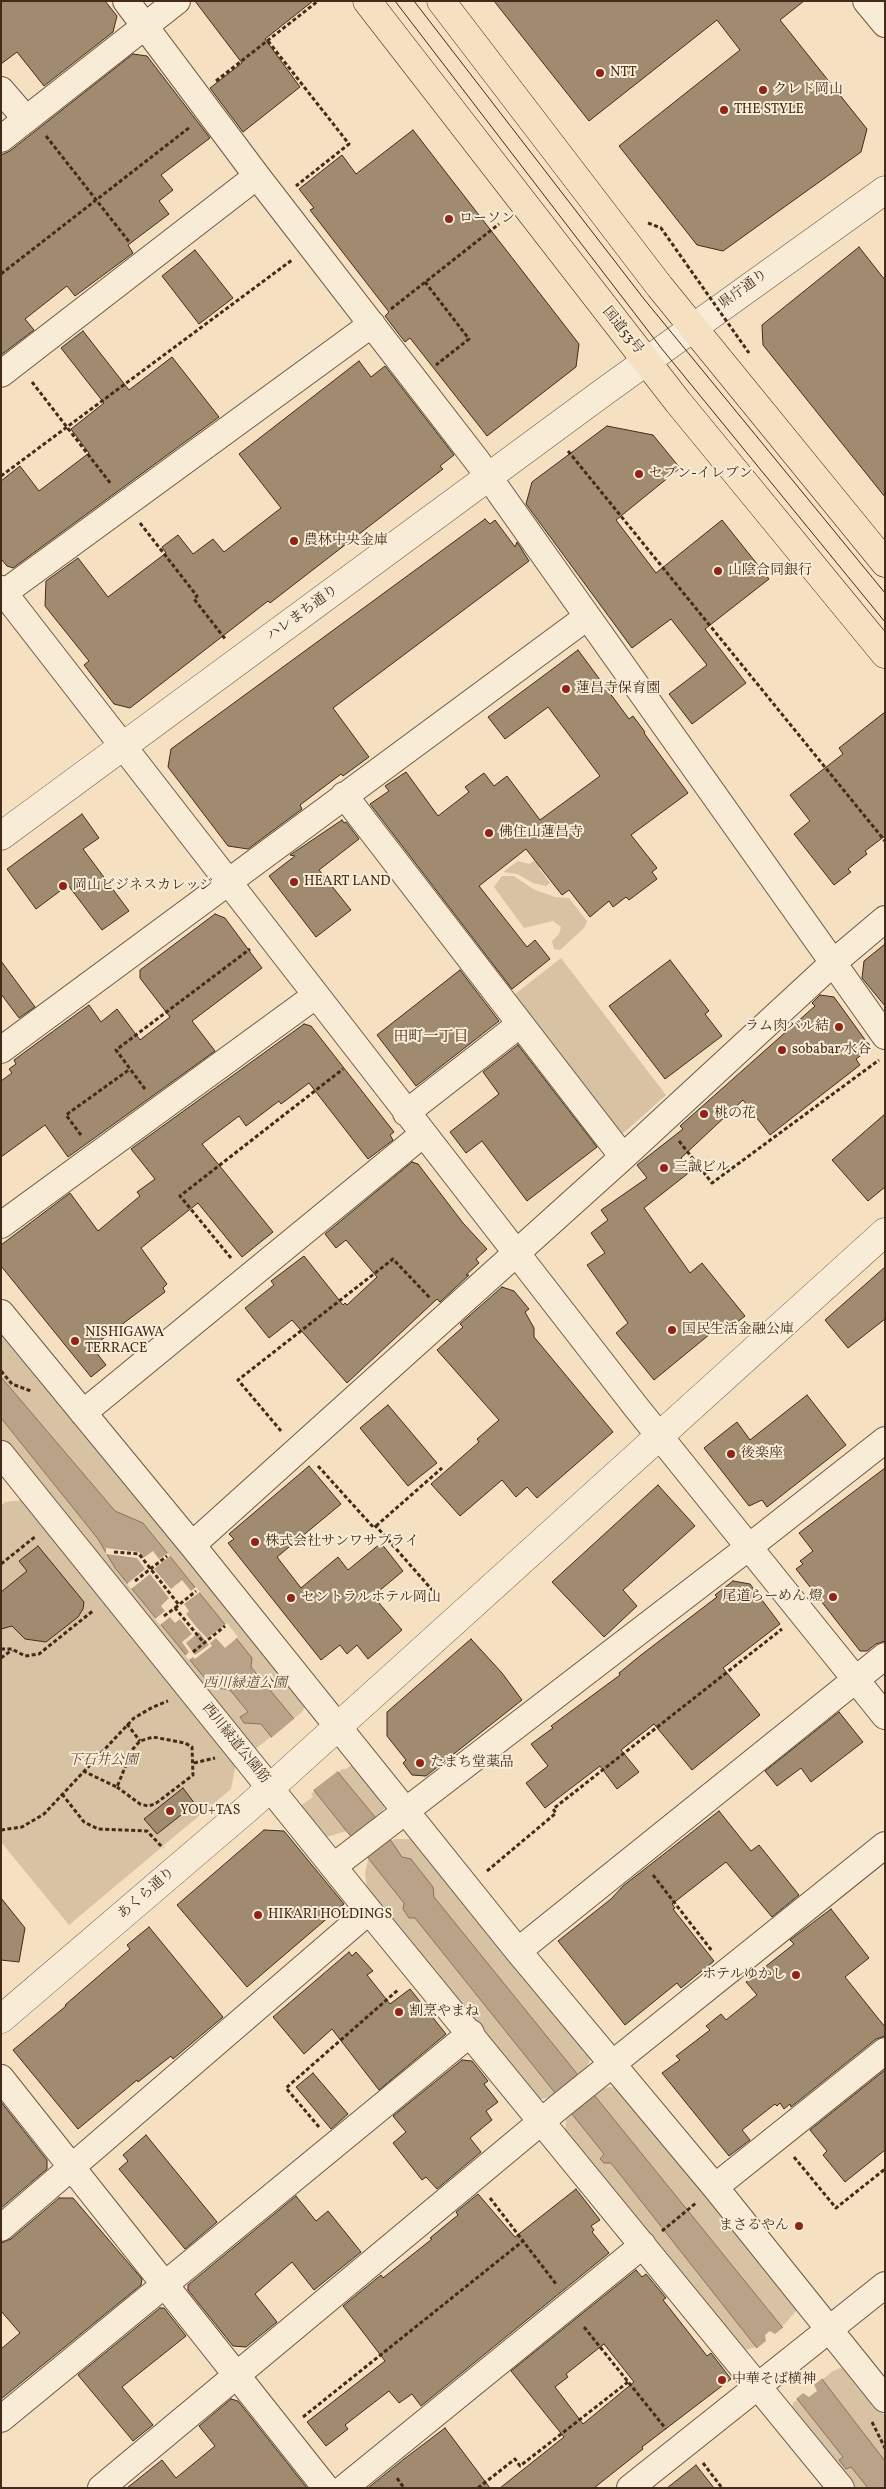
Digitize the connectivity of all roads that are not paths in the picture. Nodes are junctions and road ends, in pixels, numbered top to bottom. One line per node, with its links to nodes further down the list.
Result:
1 (126, 1): 7 (street)
2 (177, 1): 7 (street)
3 (367, 1): 15 (highway, 国道53号)
4 (441, 1): 14 (highway)
5 (866, 1): 6 (street)
6 (885, 24)
7 (145, 26): 9 (street); 11 (street)
8 (1, 90): 9 (street)
9 (28, 118): 10 (street)
10 (1, 139)
11 (257, 176): 13 (street); 16 (street)
12 (885, 190): 14 (street, 県庁通り)
13 (372, 324): 18 (street); 20 (street)
14 (693, 327): 15 (street, 県庁通り); 19 (highway)
15 (646, 361): 17 (street, 県庁通り); 22 (highway, 国道53号)
16 (9, 368)
17 (605, 391): 18 (street, ハレまち通り)
18 (489, 478): 21 (street); 23 (street, ハレまち通り)
19 (885, 563)
20 (2, 592): 23 (street)
21 (587, 617): 24 (street); 28 (street)
22 (885, 654)
23 (122, 747): 25 (street, ハレまち通り); 26 (street)
24 (344, 796): 26 (street); 30 (street)
25 (1, 836)
26 (228, 882): 29 (street); 32 (street)
27 (885, 919): 28 (street)
28 (834, 962): 31 (street); 35 (street)
29 (315, 996): 33 (street); 36 (street)
30 (519, 1025): 33 (street); 35 (street)
31 (885, 1036)
32 (1, 1050)
33 (406, 1113): 34 (street)
34 (422, 1135): 38 (street); 40 (street)
35 (623, 1158): 38 (street)
36 (1, 1225)
37 (885, 1232): 41 (street, あくら通り)
38 (517, 1254): 41 (street); 45 (street)
39 (1, 1313): 40 (street)
40 (83, 1413): 45 (street)
41 (660, 1436): 44 (street); 49 (street, あくら通り)
42 (885, 1440): 44 (street)
43 (6, 1470): 50 (street, 西川緑道公園筋)
44 (749, 1547): 47 (street); 51 (street)
45 (181, 1549): 49 (street)
46 (885, 1656): 47 (street)
47 (855, 1679): 48 (street); 55 (street)
48 (885, 1716)
49 (338, 1726): 50 (street, あくら通り); 51 (street)
50 (270, 1788): 53 (street, 西川緑道公園筋); 56 (street, あくら通り)
51 (406, 1810): 53 (street); 55 (street)
52 (885, 1845): 59 (street)
53 (334, 1866): 54 (street, 西川緑道公園筋)
54 (369, 1911): 57 (street, 西川緑道公園筋); 62 (street)
55 (518, 1951): 59 (street)
56 (1, 2019)
57 (471, 2032): 61 (street, 西川緑道公園筋); 66 (street)
58 (885, 2051): 63 (street)
59 (612, 2064): 61 (street); 63 (street)
60 (1, 2078): 62 (street)
61 (551, 2114): 65 (street, 西川緑道公園筋); 69 (street)
62 (72, 2166): 64 (street); 66 (street)
63 (716, 2187): 68 (street)
64 (1, 2228)
65 (653, 2238): 70 (street, 西川緑道公園筋); 75 (street)
66 (164, 2284): 69 (street); 72 (street)
67 (885, 2285): 68 (street)
68 (829, 2329): 70 (street); 71 (street)
69 (238, 2376): 73 (street); 74 (street)
70 (766, 2380): 76 (street); 77 (street, 西川緑道公園筋)
71 (885, 2399)
72 (1, 2419)
73 (101, 2488)
74 (326, 2488)
75 (344, 2488)
76 (630, 2488)
77 (841, 2488)

